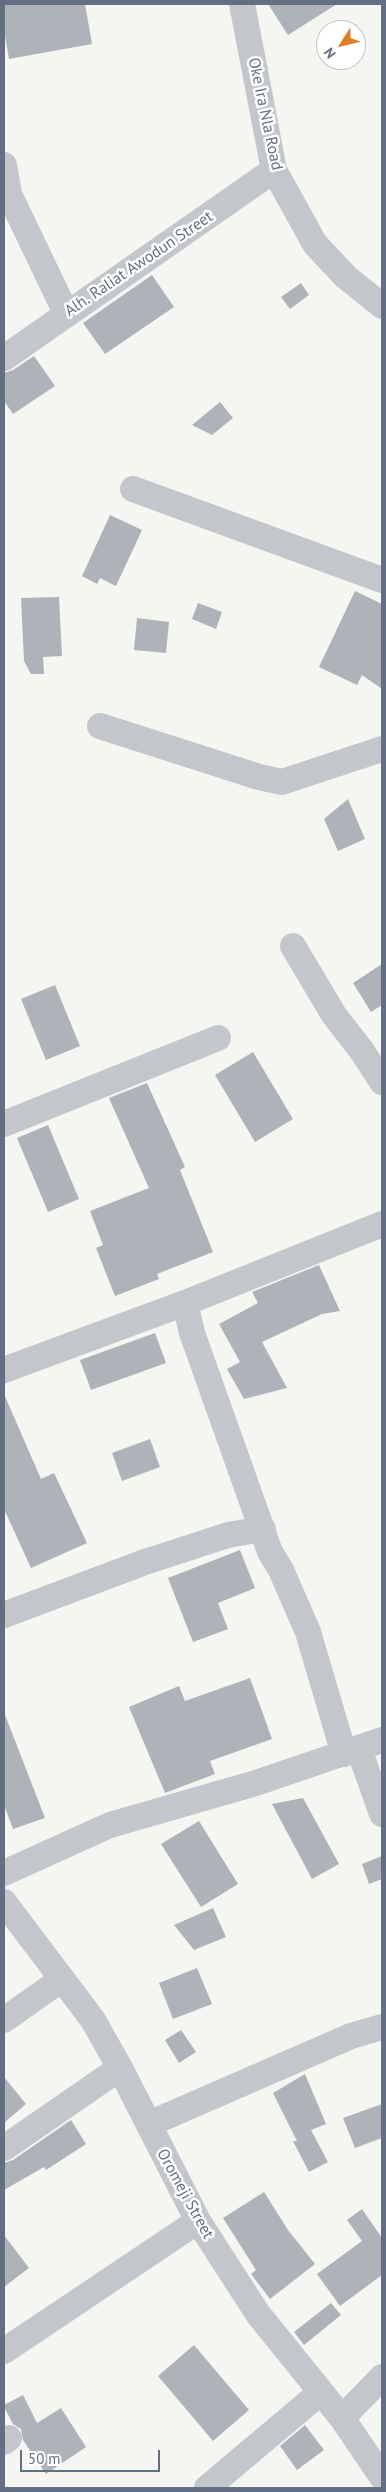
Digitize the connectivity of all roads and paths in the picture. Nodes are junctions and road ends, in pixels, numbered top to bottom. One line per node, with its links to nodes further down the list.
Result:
1 (243, 4): 3 (street, Oke Ira Nla Road)
2 (4, 165): 5 (street)
3 (274, 170): 4 (street, Oke Ira Nla Road); 5 (street, Alh. Raliat Awodun Street)
4 (382, 306)
5 (66, 313): 6 (street, Alh. Raliat Awodun Street)
6 (4, 358)
7 (133, 489): 8 (street)
8 (382, 580)
9 (100, 726): 10 (street)
10 (382, 749)
11 (293, 946): 13 (street)
12 (218, 1038): 14 (street)
13 (382, 1082)
14 (4, 1124)
15 (382, 1224): 16 (street)
16 (185, 1303): 17 (street); 18 (street)
17 (4, 1370)
18 (263, 1529): 19 (street); 20 (street)
19 (4, 1615)
20 (362, 1747): 21 (street); 22 (street)
21 (382, 1814)
22 (4, 1874)
23 (4, 1902): 24 (street, Oromeji Street)
24 (62, 1979): 25 (street); 27 (street, Oromeji Street)
25 (4, 2020)
26 (382, 2027): 28 (street)
27 (120, 2068): 28 (street, Oromeji Street); 29 (street)
28 (150, 2124): 30 (street, Oromeji Street)
29 (4, 2148)
30 (198, 2221): 31 (street); 33 (street, Oromeji Street)
31 (4, 2351)
32 (382, 2377): 34 (street)
33 (321, 2392): 34 (street, Oromeji Street); 36 (street)
34 (342, 2418): 35 (street, Oromeji Street)
35 (382, 2476)
36 (207, 2488)

